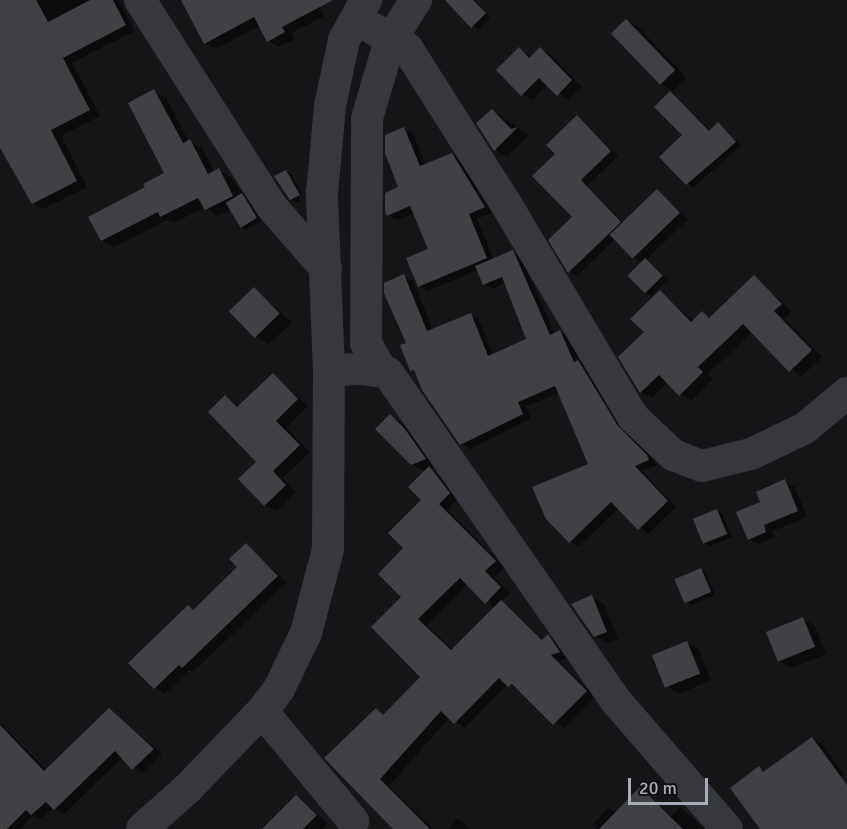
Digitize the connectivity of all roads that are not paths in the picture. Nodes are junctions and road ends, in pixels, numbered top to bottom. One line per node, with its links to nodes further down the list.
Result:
1 (140, 0): 4 (street)
2 (416, 0): 3 (street)
3 (372, 22): 4 (street); 5 (street); 6 (street)
4 (326, 269): 5 (street)
5 (352, 370): 7 (street); 10 (street)
6 (847, 393)
7 (265, 715): 8 (street); 9 (street)
8 (353, 821)
9 (142, 829)
10 (727, 829)

